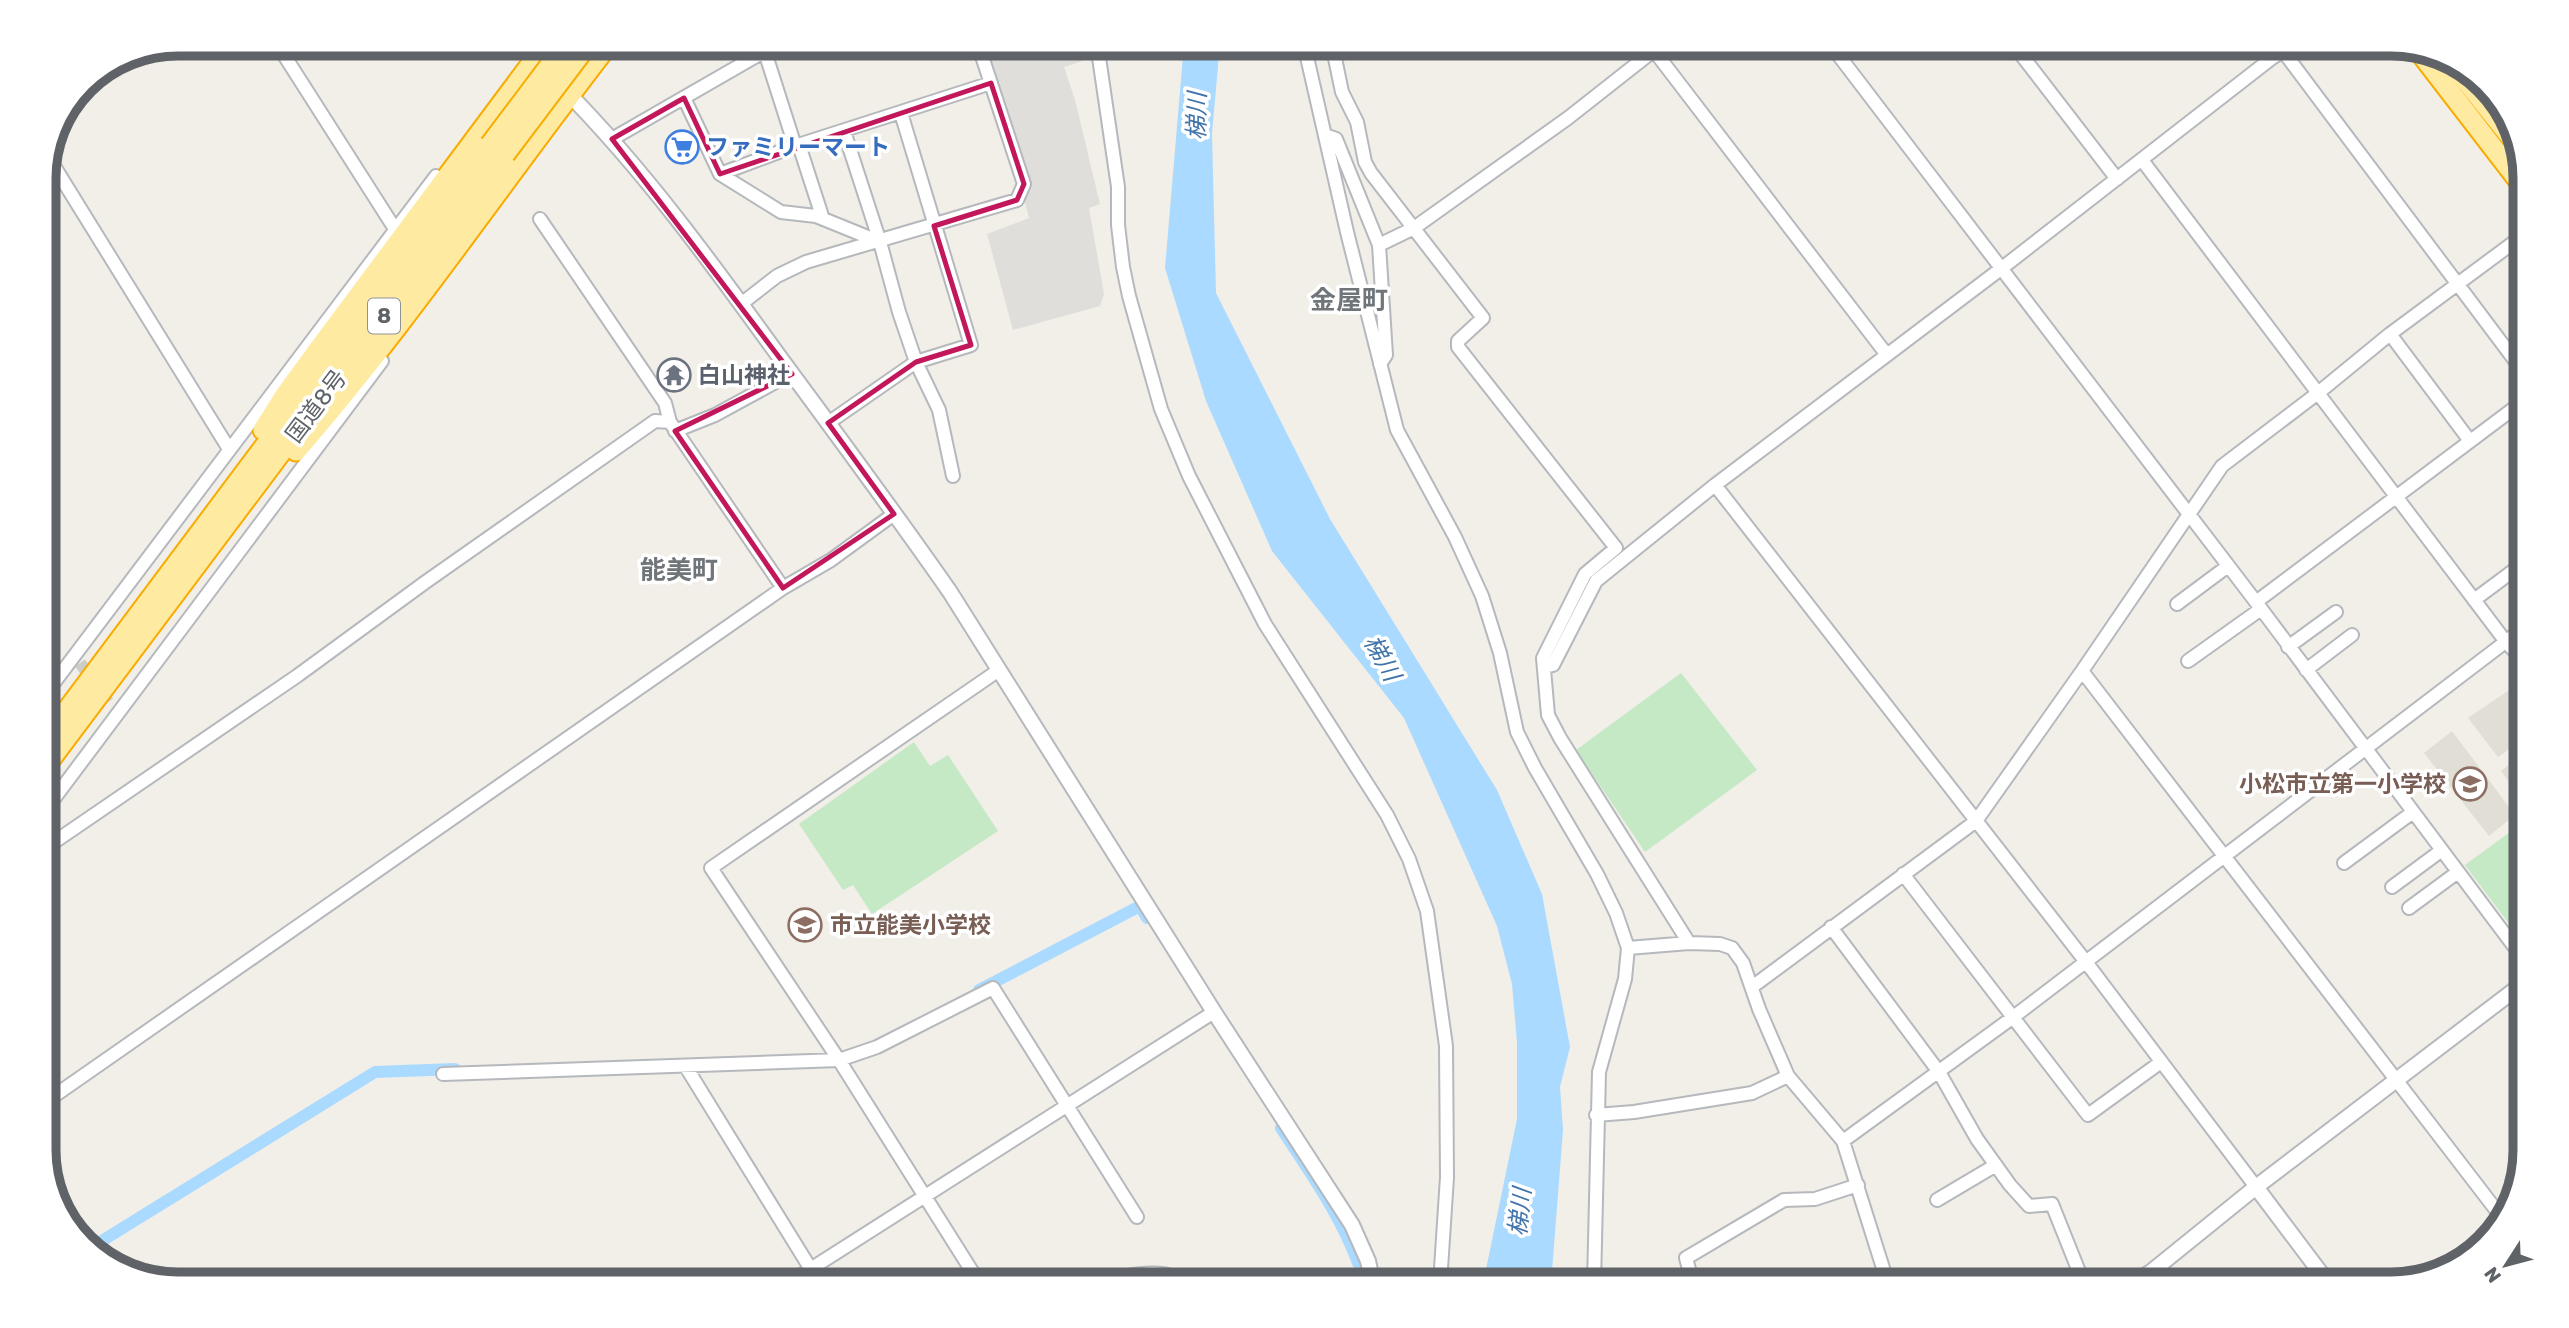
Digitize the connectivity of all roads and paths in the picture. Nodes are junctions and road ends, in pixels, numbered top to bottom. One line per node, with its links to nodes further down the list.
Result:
1 (285, 56): 41 (street)
2 (537, 56): 30 (highway)
3 (543, 56): 22 (street)
4 (557, 56): 30 (highway, 国道8号 / 8, bridge)
5 (576, 56): 30 (highway, 国道8号 / 8, bridge)
6 (599, 56): 22 (highway)
7 (758, 56): 23 (street)
8 (766, 56): 31 (street)
9 (982, 56): 21 (street)
10 (1099, 56): 130 (street)
11 (1307, 56): 27 (street)
12 (1334, 56): 40 (street)
13 (1643, 56): 40 (street)
14 (1663, 56): 49 (street)
15 (1839, 56): 45 (street)
16 (2022, 56): 36 (street)
17 (2272, 56): 32 (street)
18 (2286, 56): 46 (street)
19 (2427, 61): 34 (highway)
20 (2467, 82): 25 (highway)
21 (991, 83): 24 (street); 39 (street)
22 (569, 94): 28 (street); 29 (highway)
23 (684, 98): 28 (street); 35 (street)
24 (901, 113): 26 (street); 39 (street)
25 (2500, 123)
26 (844, 131): 31 (street); 42 (street)
27 (1325, 135): 44 (street); 52 (street)
28 (612, 139): 47 (street)
29 (533, 142): 59 (highway); 87 (street)
30 (491, 145): 41 (street); 59 (highway, 国道8号 / 8)
31 (797, 146): 35 (street); 38 (street)
32 (2142, 160): 36 (street); 54 (street)
33 (56, 169): 59 (street)
34 (2513, 173)
35 (720, 174): 38 (street)
36 (2117, 179): 45 (street)
37 (540, 219): 57 (street)
38 (823, 219): 42 (street)
39 (934, 226): 42 (street); 51 (street)
40 (1414, 228): 44 (street); 79 (street)
41 (396, 229): 59 (street)
42 (880, 242): 47 (street); 51 (street)
43 (2513, 243): 46 (street)
44 (1379, 245): 52 (street)
45 (2002, 268): 49 (street); 65 (street)
46 (2457, 284): 48 (street); 50 (street)
47 (741, 304): 53 (street)
48 (2390, 334): 54 (street); 58 (street)
49 (1887, 355): 61 (street)
50 (2513, 358)
51 (916, 362): 56 (street); 60 (street)
52 (1380, 365): 101 (street)
53 (795, 378): 56 (street); 57 (street)
54 (2318, 393): 62 (street); 65 (street)
55 (2513, 409): 58 (street)
56 (828, 423): 64 (street)
57 (672, 426): 68 (street); 90 (street)
58 (2470, 441): 62 (street)
59 (252, 466): 63 (highway, 国道8号 / 8); 63 (highway); 83 (street)
60 (953, 476)
61 (1715, 485): 79 (street); 89 (street)
62 (2396, 498): 69 (street); 71 (street)
63 (233, 503): 84 (highway, 国道8号 / 8); 86 (highway)
64 (894, 514): 68 (street); 80 (street)
65 (2189, 515): 66 (street); 82 (street)
66 (2228, 566): 70 (street); 71 (street)
67 (2513, 571): 69 (street)
68 (783, 588): 114 (street)
69 (2474, 600): 75 (street)
70 (2177, 604)
71 (2258, 605): 76 (street); 78 (street)
72 (2336, 612): 76 (street)
73 (2352, 635): 81 (street)
74 (2513, 636): 75 (street)
75 (2506, 642): 77 (street); 85 (street)
76 (2288, 647): 81 (street)
77 (2513, 649)
78 (2188, 661)
79 (1544, 667): 99 (street)
80 (999, 670): 105 (street); 107 (street)
81 (2306, 670): 85 (street)
82 (2082, 671): 89 (street); 92 (street)
83 (56, 683)
84 (56, 725)
85 (2366, 749): 88 (street); 92 (street)
86 (56, 752)
87 (56, 795)
88 (2413, 812): 91 (street); 93 (street)
89 (1976, 821): 95 (street); 102 (street)
90 (56, 841)
91 (2442, 850): 94 (street); 96 (street)
92 (2224, 856): 102 (street); 113 (street)
93 (2344, 863)
94 (2458, 872): 97 (street); 100 (street)
95 (1903, 874): 98 (street); 106 (street)
96 (2392, 887)
97 (2409, 908)
98 (1831, 927): 103 (street); 110 (street)
99 (1689, 943): 101 (street); 103 (street)
100 (2513, 945)
101 (1628, 948): 116 (street)
102 (2086, 962): 106 (street); 108 (street)
103 (1752, 987): 112 (street)
104 (2513, 991): 113 (street)
105 (1214, 1012): 115 (street); 129 (street)
106 (2012, 1018): 108 (street); 110 (street)
107 (839, 1060): 109 (street); 115 (street); 121 (street)
108 (2161, 1062): 120 (street)
109 (686, 1067): 111 (street); 125 (street)
110 (1939, 1072): 117 (street); 118 (street)
111 (443, 1074)
112 (1788, 1076): 116 (street); 117 (street)
113 (2396, 1079): 120 (street); 123 (street)
114 (56, 1095)
115 (1067, 1107): 121 (street); 124 (street)
116 (1596, 1115): 131 (street)
117 (1843, 1141): 119 (street)
118 (1996, 1165): 122 (street); 134 (street)
119 (1858, 1185): 132 (street); 133 (street)
120 (2256, 1187): 135 (street); 136 (street)
121 (926, 1195): 125 (street); 128 (street)
122 (1937, 1200)
123 (2497, 1211)
124 (1137, 1217)
125 (811, 1269): 126 (street); 127 (street)
126 (806, 1272)
127 (813, 1272)
128 (973, 1272)
129 (1370, 1272)
130 (1441, 1272)
131 (1594, 1272)
132 (1690, 1272)
133 (1884, 1272)
134 (2079, 1272)
135 (2151, 1272)
136 (2320, 1272)

